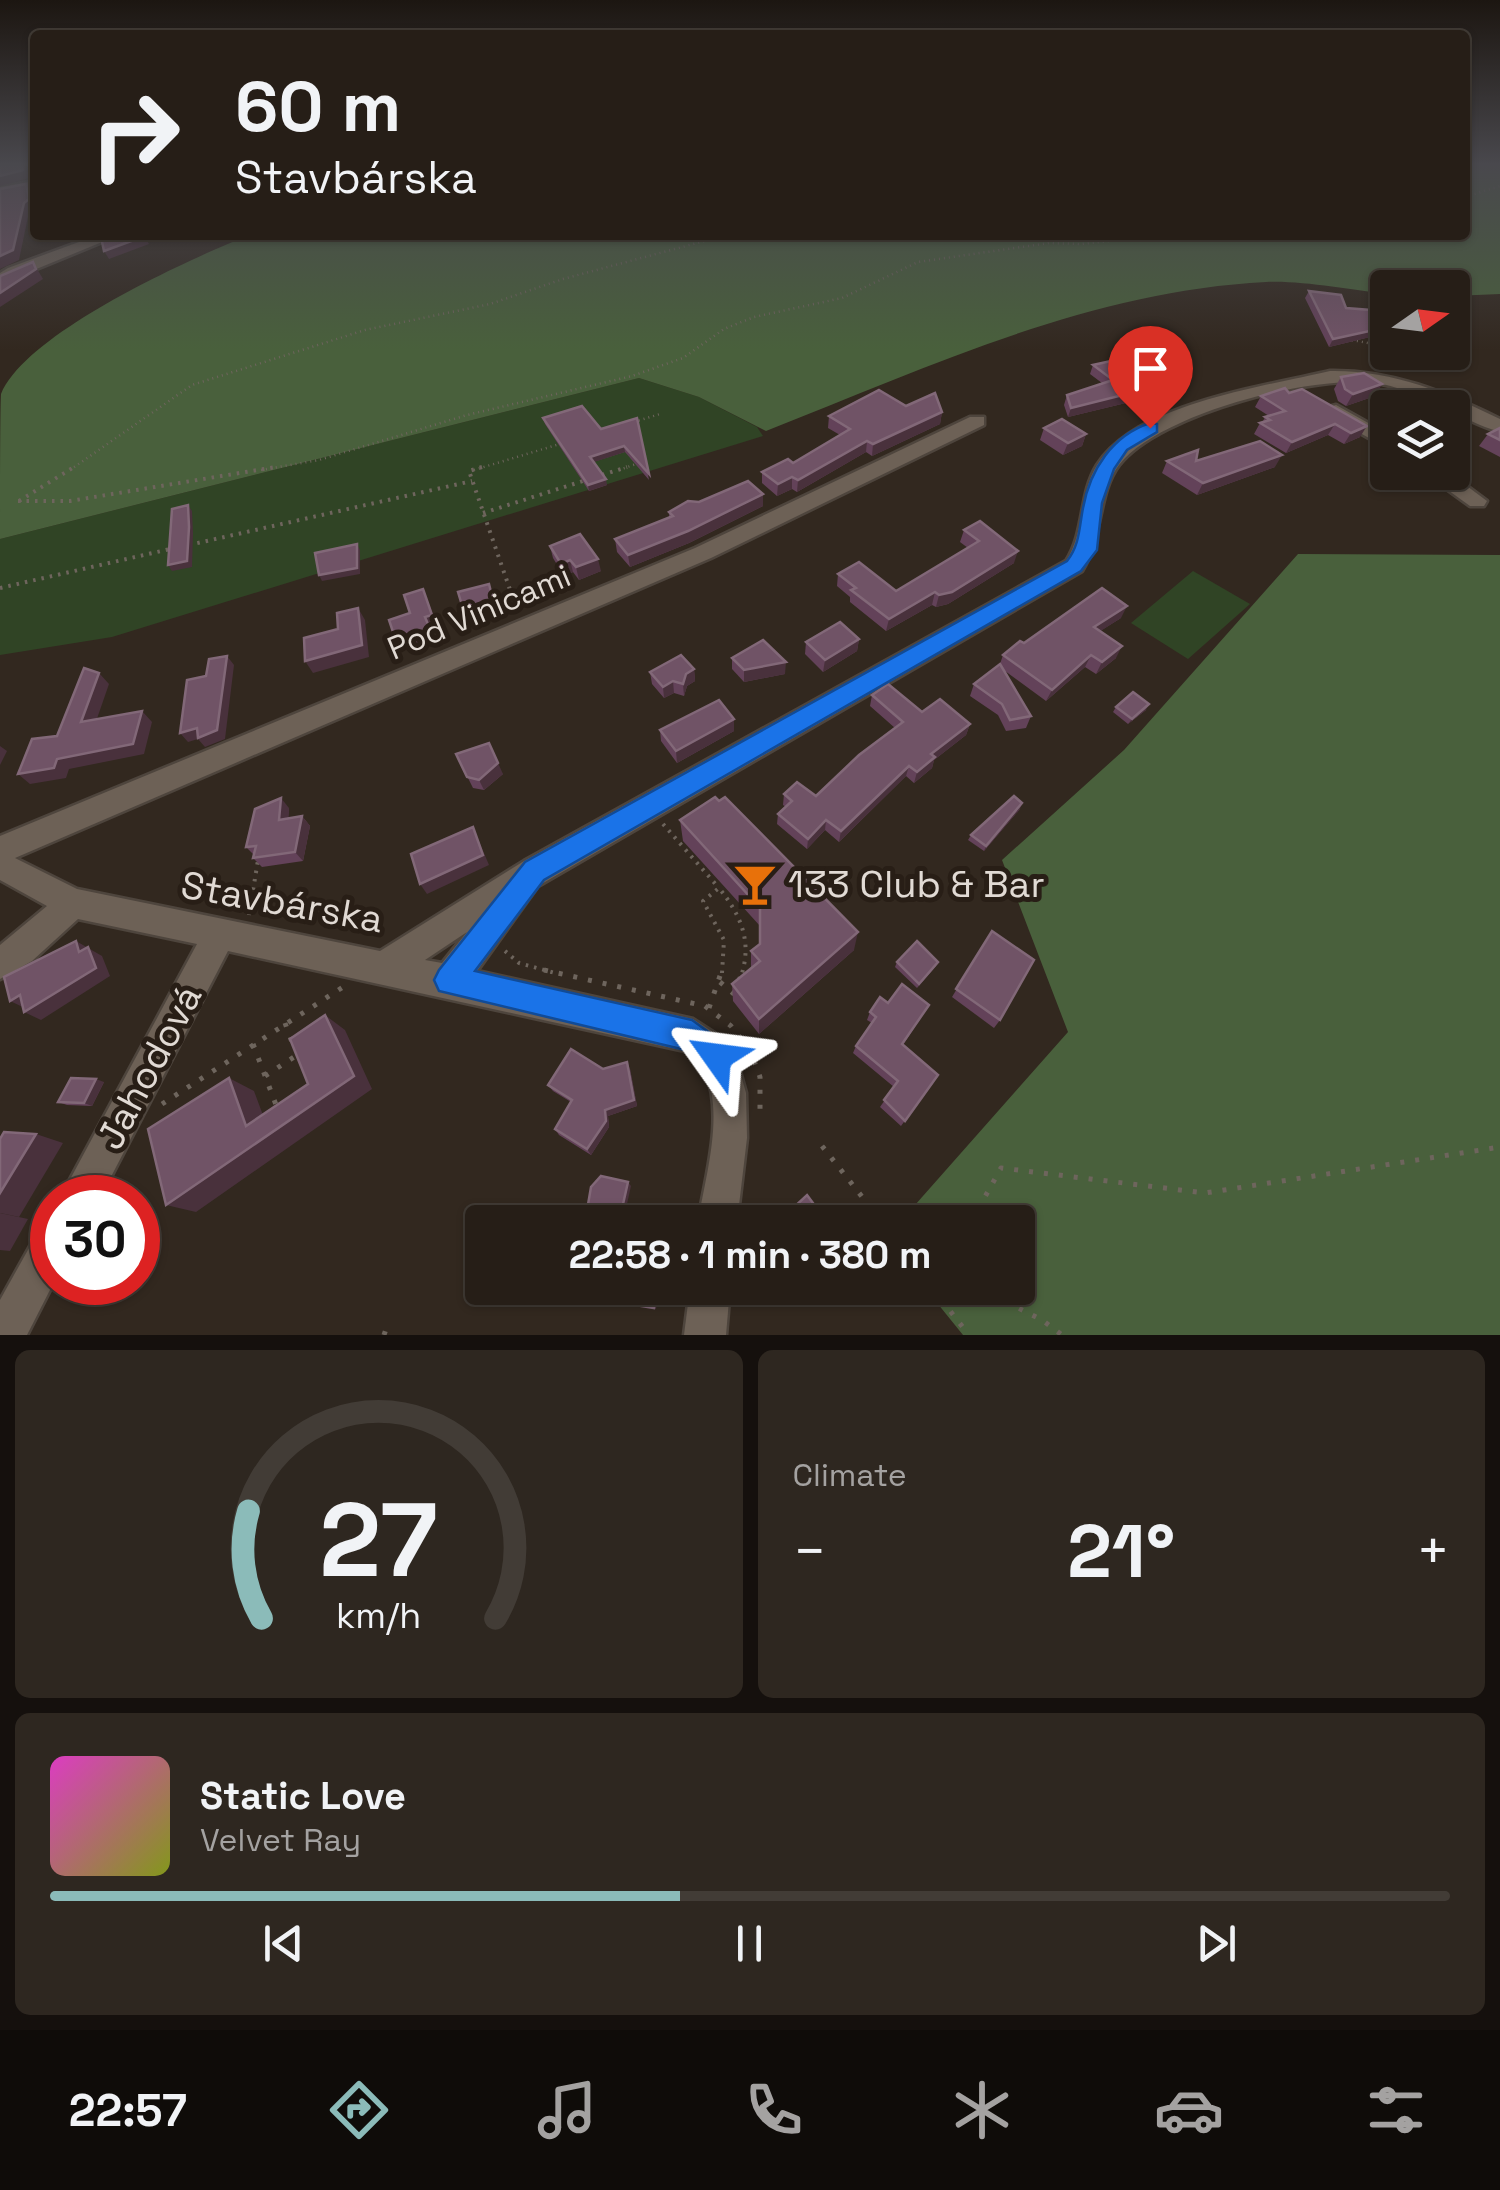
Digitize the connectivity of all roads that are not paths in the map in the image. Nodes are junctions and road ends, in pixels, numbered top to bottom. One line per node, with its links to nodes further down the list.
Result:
1 (96, 240): 3 (street)
2 (40, 243): 3 (street)
3 (31, 260): 4 (street)
4 (0, 279)
5 (1293, 386): 6 (street, Stavbárska); 12 (street); 17 (street, Stavbárska)
6 (1423, 390)
7 (1500, 405): 8 (street)
8 (1470, 411)
9 (1470, 412): 11 (street, Stavbárska)
10 (977, 422): 15 (street, Pod Vinicami)
11 (1500, 426)
12 (1370, 432)
13 (1460, 490): 14 (street)
14 (1477, 501)
15 (0, 850)
16 (0, 865): 18 (street, Stavbárska)
17 (535, 871): 21 (street, Stavbárska); 22 (street, Stavbárska)
18 (73, 903): 19 (street, Stavbárska); 20 (street)
19 (226, 924): 21 (street, Stavbárska); 23 (street, Jahodová)
20 (0, 962)
21 (380, 966): 22 (street)
22 (449, 980): 24 (street)
23 (91, 1175)
24 (720, 1205)
25 (30, 1287): 27 (street)
26 (708, 1305): 28 (street)
27 (4, 1335)
28 (705, 1335)

